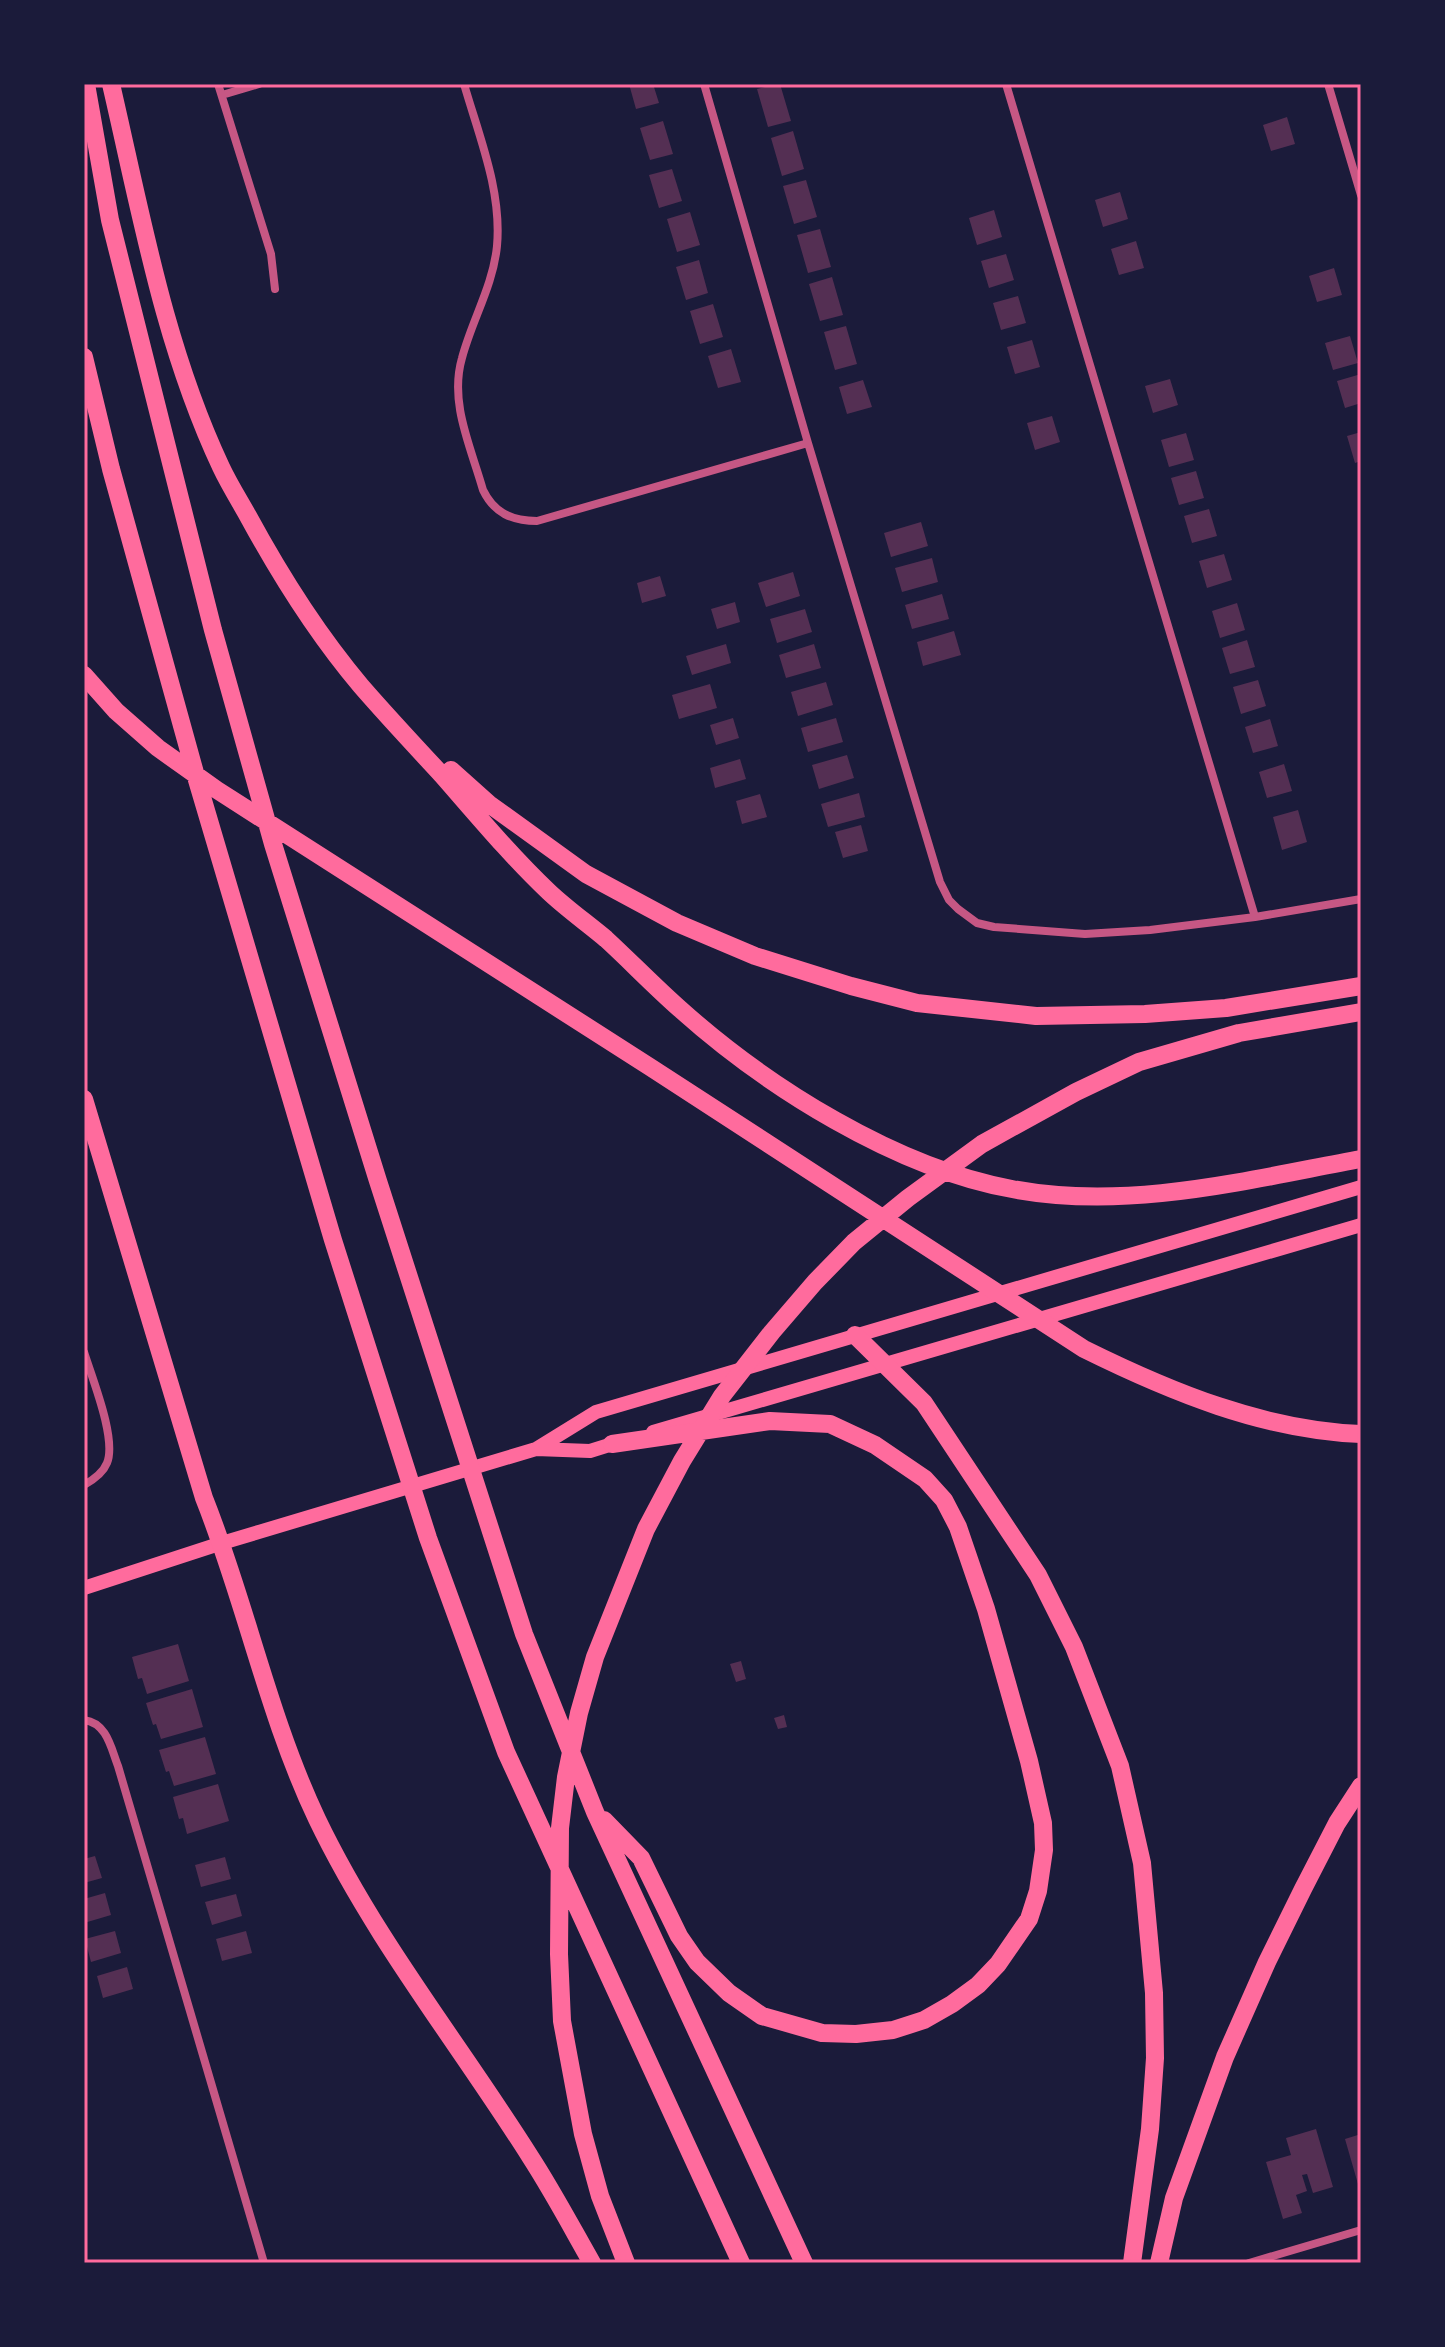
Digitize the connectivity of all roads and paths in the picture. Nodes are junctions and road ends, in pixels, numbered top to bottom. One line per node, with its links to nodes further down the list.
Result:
1 (86, 84): 35 (highway)
2 (111, 84): 15 (highway)
3 (218, 84): 9 (street)
4 (259, 84): 9 (street)
5 (464, 84): 13 (street)
6 (704, 84): 13 (street)
7 (1006, 84): 17 (street)
8 (1328, 84): 10 (street)
9 (222, 95): 11 (street)
10 (1361, 195)
11 (275, 289)
12 (84, 357): 40 (highway)
13 (808, 443): 17 (street)
14 (84, 675): 27 (highway)
15 (383, 710): 18 (highway); 21 (highway)
16 (1361, 899): 17 (street)
17 (1255, 917)
18 (1361, 986)
19 (1361, 1012): 39 (highway)
20 (84, 1099): 31 (highway)
21 (1361, 1159)
22 (1361, 1187): 24 (main road)
23 (1361, 1225): 26 (main road)
24 (855, 1335): 26 (highway); 29 (main road)
25 (84, 1352): 30 (street)
26 (884, 1365): 28 (main road); 42 (highway)
27 (1361, 1434)
28 (612, 1444): 29 (main road); 35 (highway)
29 (536, 1449): 31 (main road)
30 (84, 1485)
31 (222, 1543): 32 (main road); 38 (highway)
32 (84, 1588)
33 (84, 1720): 37 (street)
34 (1361, 1786): 43 (highway)
35 (595, 1812): 41 (highway)
36 (1361, 2230): 44 (street)
37 (264, 2263)
38 (592, 2263)
39 (626, 2263)
40 (741, 2263)
41 (804, 2263)
42 (1132, 2263)
43 (1159, 2263)
44 (1249, 2263)

